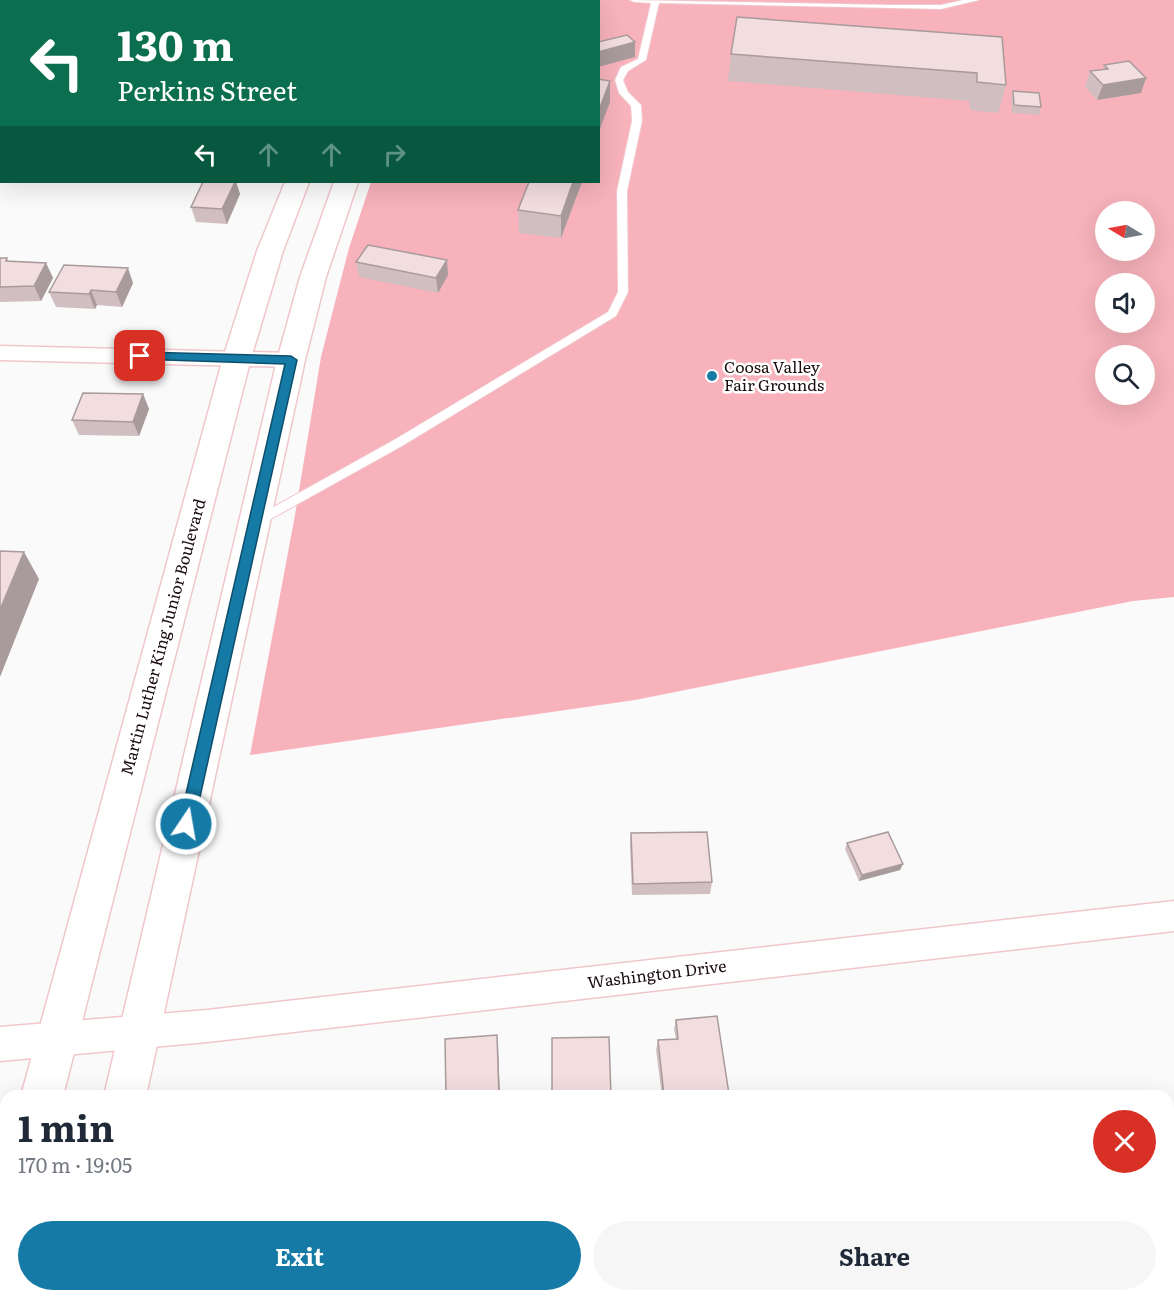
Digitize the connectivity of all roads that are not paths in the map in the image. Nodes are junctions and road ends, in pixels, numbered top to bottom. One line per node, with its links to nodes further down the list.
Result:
1 (634, 0): 3 (lane)
2 (975, 0): 3 (lane)
3 (655, 2): 9 (lane)
4 (297, 183): 7 (main road, Martin Luther King Junior Boulevard)
5 (346, 183): 8 (main road)
6 (0, 353): 7 (street)
7 (237, 358): 8 (street); 12 (main road, Martin Luther King Junior Boulevard)
8 (291, 360): 9 (main road)
9 (254, 523): 11 (main road)
10 (1174, 916): 11 (street, Washington Drive)
11 (140, 1032): 12 (street, Washington Drive); 15 (main road)
12 (57, 1041): 13 (street, Washington Drive); 14 (main road, Martin Luther King Junior Boulevard)
13 (0, 1044)
14 (44, 1090)
15 (126, 1090)

